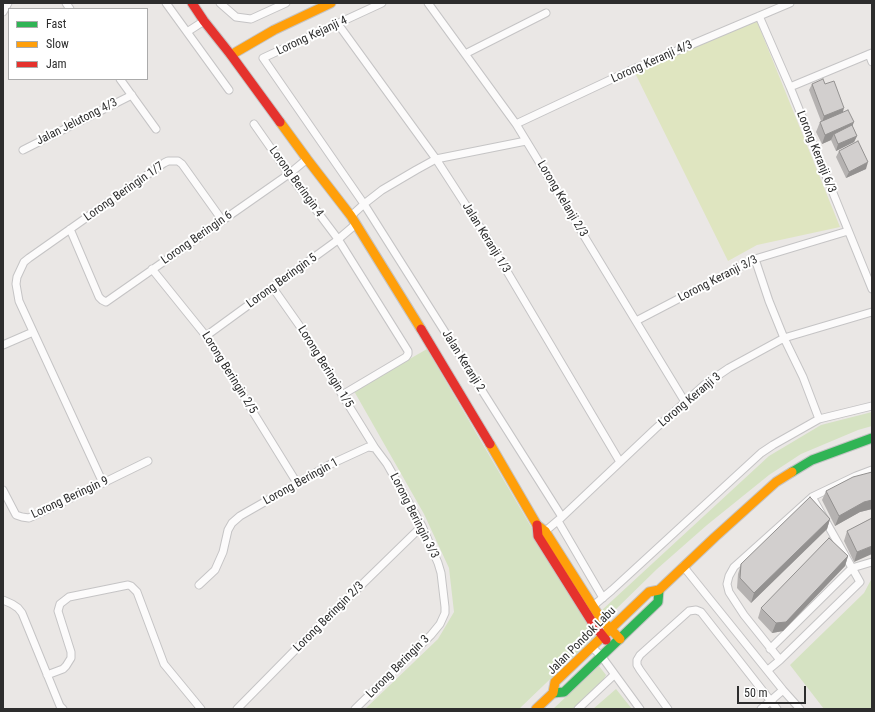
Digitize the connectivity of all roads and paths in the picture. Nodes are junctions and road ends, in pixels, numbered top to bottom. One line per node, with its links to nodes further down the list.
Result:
1 (8, 3): 10 (street)
2 (166, 3): 15 (street)
3 (192, 3): 13 (street)
4 (220, 3): 5 (street)
5 (286, 3)
6 (331, 3): 18 (street)
7 (382, 3): 14 (street, Lorong Kejanji 4)
8 (428, 3): 16 (street, Lorong Kelanji 2/3)
9 (790, 3): 12 (street, Lorong Keranji 4/3)
10 (3, 12)
11 (546, 13): 16 (street)
12 (759, 16): 22 (street, Lorong Keranji 6/3); 26 (street, Lorong Keranji 4/3)
13 (204, 21): 15 (street); 18 (street)
14 (338, 24): 19 (street, Lorong Kejanji 4); 31 (street, Jalan Keranji 1/3)
15 (187, 32): 23 (street)
16 (465, 54): 26 (street, Lorong Kelanji 2/3)
17 (870, 54): 20 (street); 22 (street)
18 (231, 55): 30 (street)
19 (263, 58): 33 (street, Jalan Keranji 2)
20 (872, 62)
21 (121, 80): 24 (street)
22 (790, 87): 38 (street, Lorong Keranji 6/3)
23 (229, 90)
24 (132, 95): 27 (street); 29 (street, Jalan Jelutong 4/3)
25 (254, 124): 32 (street, Lorong Beringin 4)
26 (516, 124): 28 (street, Lorong Kelanji 2/3)
27 (156, 129)
28 (526, 141): 31 (street); 45 (street, Lorong Kelanji 2/3)
29 (23, 150)
30 (307, 159): 32 (street, Lorong Beringin 6); 34 (street)
31 (436, 159): 33 (street); 57 (street, Jalan Keranji 1/3)
32 (289, 174): 35 (street, Lorong Beringin 6); 39 (street, Lorong Beringin 4)
33 (364, 204): 34 (street); 63 (street, Jalan Keranji 2)
34 (351, 216): 36 (street)
35 (222, 220): 37 (street, Lorong Beringin 1/7); 41 (street, Lorong Beringin 6)
36 (356, 224): 39 (street, Lorong Beringin 5); 65 (street)
37 (70, 229): 41 (street, Lorong Beringin 6); 46 (street, Lorong Beringin 1/7)
38 (848, 231): 40 (street, Lorong Keranji 3/3); 43 (street, Lorong Keranji 6/3)
39 (338, 239): 42 (street, Lorong Beringin 5); 50 (street, Lorong Beringin 4)
40 (755, 259): 45 (street, Lorong Keranji 3/3); 48 (street)
41 (152, 269): 47 (street, Lorong Beringin 2/5)
42 (273, 288): 47 (street, Lorong Beringin 5); 50 (street, Lorong Beringin 1/5)
43 (872, 289)
44 (872, 312): 48 (street, Lorong Keranji 3)
45 (636, 321): 51 (street, Lorong Kelanji 2/3)
46 (33, 332): 49 (street); 59 (street, Lorong Beringin 1/7)
47 (206, 336): 60 (street, Lorong Beringin 2/5)
48 (784, 338): 51 (street, Lorong Keranji 3); 53 (street)
49 (3, 346)
50 (342, 395): 55 (street, Lorong Beringin 1/5)
51 (685, 402): 57 (street, Lorong Keranji 3)
52 (872, 406): 53 (street)
53 (819, 419): 71 (street)
54 (872, 438): 67 (street, Jalan Pondok Labu)
55 (375, 448): 60 (street, Lorong Beringin 1); 64 (street, Lorong Beringin 3/3)
56 (148, 460): 59 (street, Lorong Beringin 9)
57 (620, 462): 63 (street, Lorong Keranji 3)
58 (872, 470): 62 (street)
59 (103, 483): 61 (street, Lorong Beringin 9)
60 (297, 483): 69 (street, Lorong Beringin 1)
61 (3, 490)
62 (812, 496): 68 (street); 80 (street)
63 (560, 519): 65 (street, Lorong Keranji 3); 71 (street, Jalan Keranji 2)
64 (422, 526): 74 (street, Lorong Beringin 3/3); 92 (street, Lorong Beringin 2/3)
65 (542, 534): 73 (street); 76 (street)
66 (872, 562): 68 (street)
67 (683, 566): 70 (street, Jalan Pondok Labu); 83 (street)
68 (852, 568): 80 (street); 82 (street)
69 (199, 585)
70 (659, 590): 75 (street, Jalan Pondok Labu); 77 (street, Jalan Pondok Labu)
71 (603, 598): 73 (street)
72 (3, 600): 85 (street)
73 (593, 606): 75 (street)
74 (440, 624): 93 (street, Lorong Beringin 3)
75 (610, 629): 76 (street, Jalan Pondok Labu); 77 (street)
76 (603, 636): 78 (street); 79 (street, Jalan Pondok Labu)
77 (620, 639): 78 (street, Jalan Pondok Labu)
78 (612, 646): 81 (street, Jalan Pondok Labu)
79 (592, 647): 81 (street); 87 (street, Jalan Pondok Labu)
80 (770, 649): 82 (street)
81 (602, 657): 84 (street); 87 (street, Jalan Pondok Labu)
82 (780, 660): 83 (street)
83 (768, 670): 86 (street)
84 (614, 674): 95 (street); 96 (street)
85 (47, 675): 90 (street); 91 (street)
86 (783, 690): 88 (street); 99 (street)
87 (553, 693): 94 (street)
88 (770, 701): 89 (street); 97 (street); 98 (street)
89 (665, 708)
90 (62, 709)
91 (200, 709)
92 (237, 709)
93 (355, 709)
94 (536, 709)
95 (578, 709)
96 (640, 709)
97 (761, 709)
98 (777, 709)
99 (800, 709)

